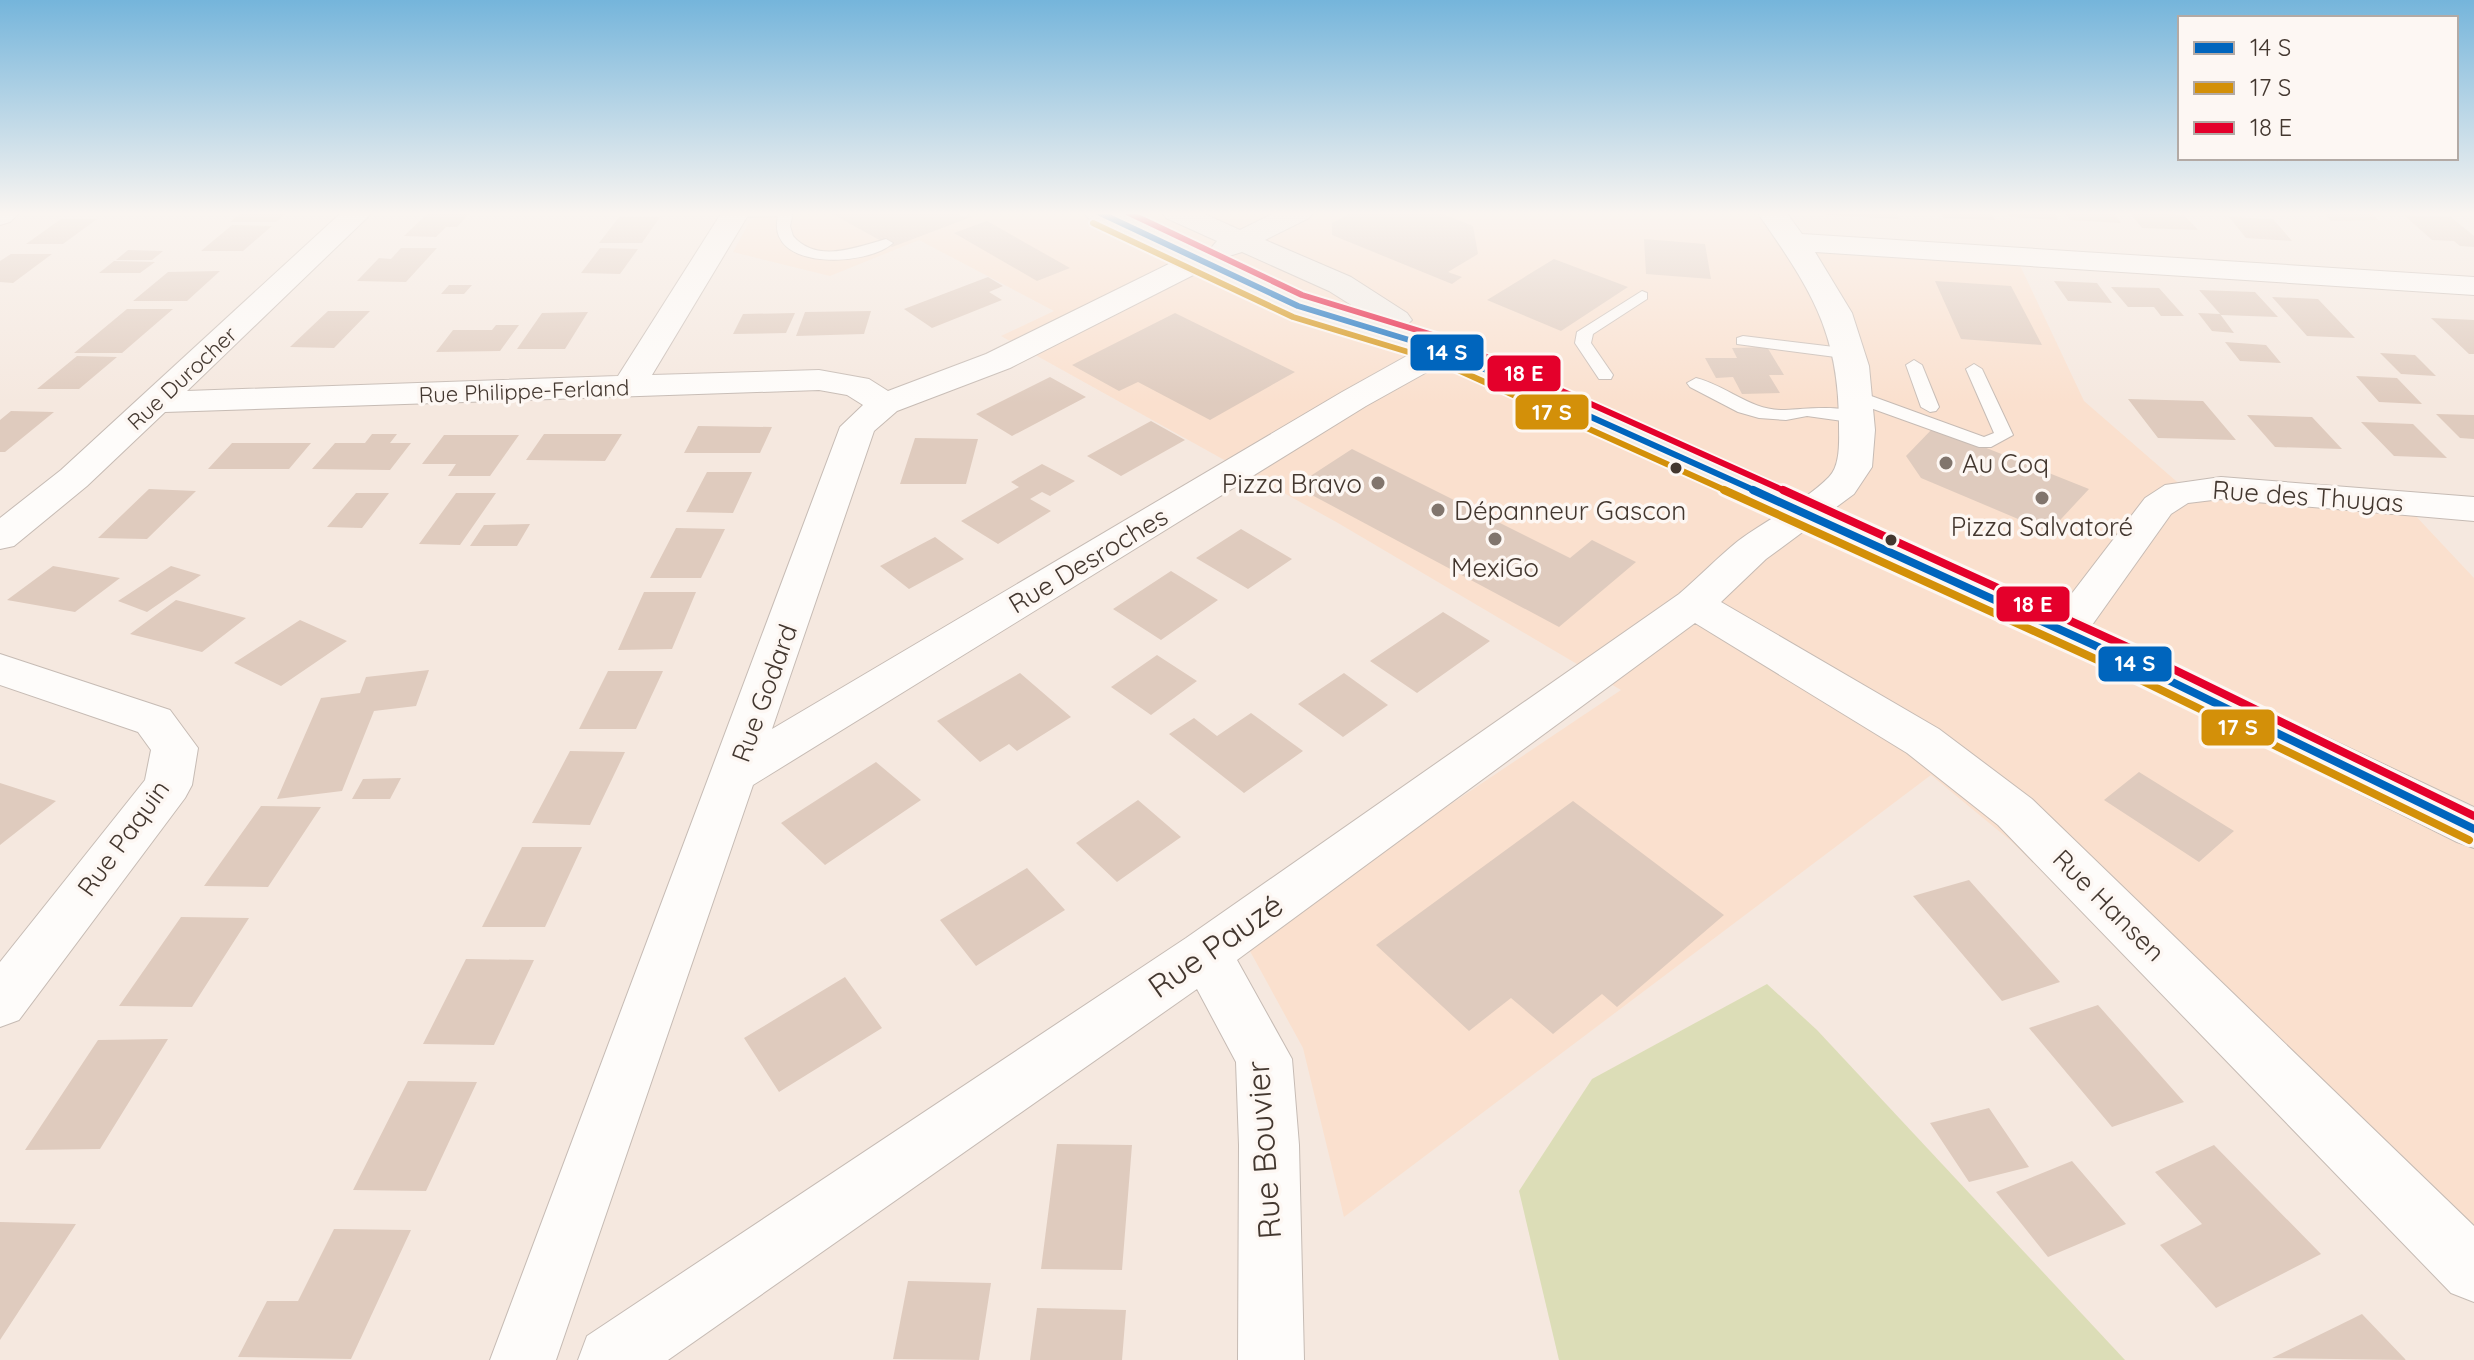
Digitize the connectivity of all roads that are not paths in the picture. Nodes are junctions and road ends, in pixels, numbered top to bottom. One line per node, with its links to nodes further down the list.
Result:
1 (292, 275): 18 (street, Rue Durocher)
2 (697, 275): 17 (street)
3 (1169, 275): 19 (street, Rue Godard)
4 (1233, 275): 11 (main road)
5 (1320, 275): 11 (main road)
6 (1815, 275): 12 (street, Rue Pauzé)
7 (2311, 275): 8 (street)
8 (2474, 286)
9 (1642, 296): 15 (lane)
10 (1743, 341): 12 (lane)
11 (1442, 350): 23 (main road); 28 (street, Rue Desroches)
12 (1851, 354): 21 (street, Rue Pauzé)
13 (1914, 365): 20 (lane)
14 (1974, 369): 21 (lane)
15 (1605, 375)
16 (1696, 383): 21 (lane)
17 (628, 387): 18 (street, Rue Philippe-Ferland); 19 (street, Rue Philippe-Ferland)
18 (157, 402): 24 (street, Rue Durocher)
19 (885, 404): 28 (street, Rue Godard)
20 (1930, 407)
21 (1857, 408): 23 (street, Rue Pauzé)
22 (2474, 509): 26 (street, Rue des Thuyas)
23 (1805, 513): 25 (street, Rue Pauzé); 26 (main road)
24 (0, 537)
25 (1694, 604): 30 (street, Rue Pauzé); 32 (street, Rue Hansen)
26 (2065, 632): 29 (main road)
27 (0, 669): 31 (street, Rue Paquin)
28 (736, 773): 33 (street, Rue Godard)
29 (2474, 829)
30 (1205, 954): 34 (street, Rue Pauzé); 35 (street, Rue Bouvier)
31 (0, 1003)
32 (2474, 1270)
33 (523, 1360)
34 (611, 1360)
35 (1271, 1360)

